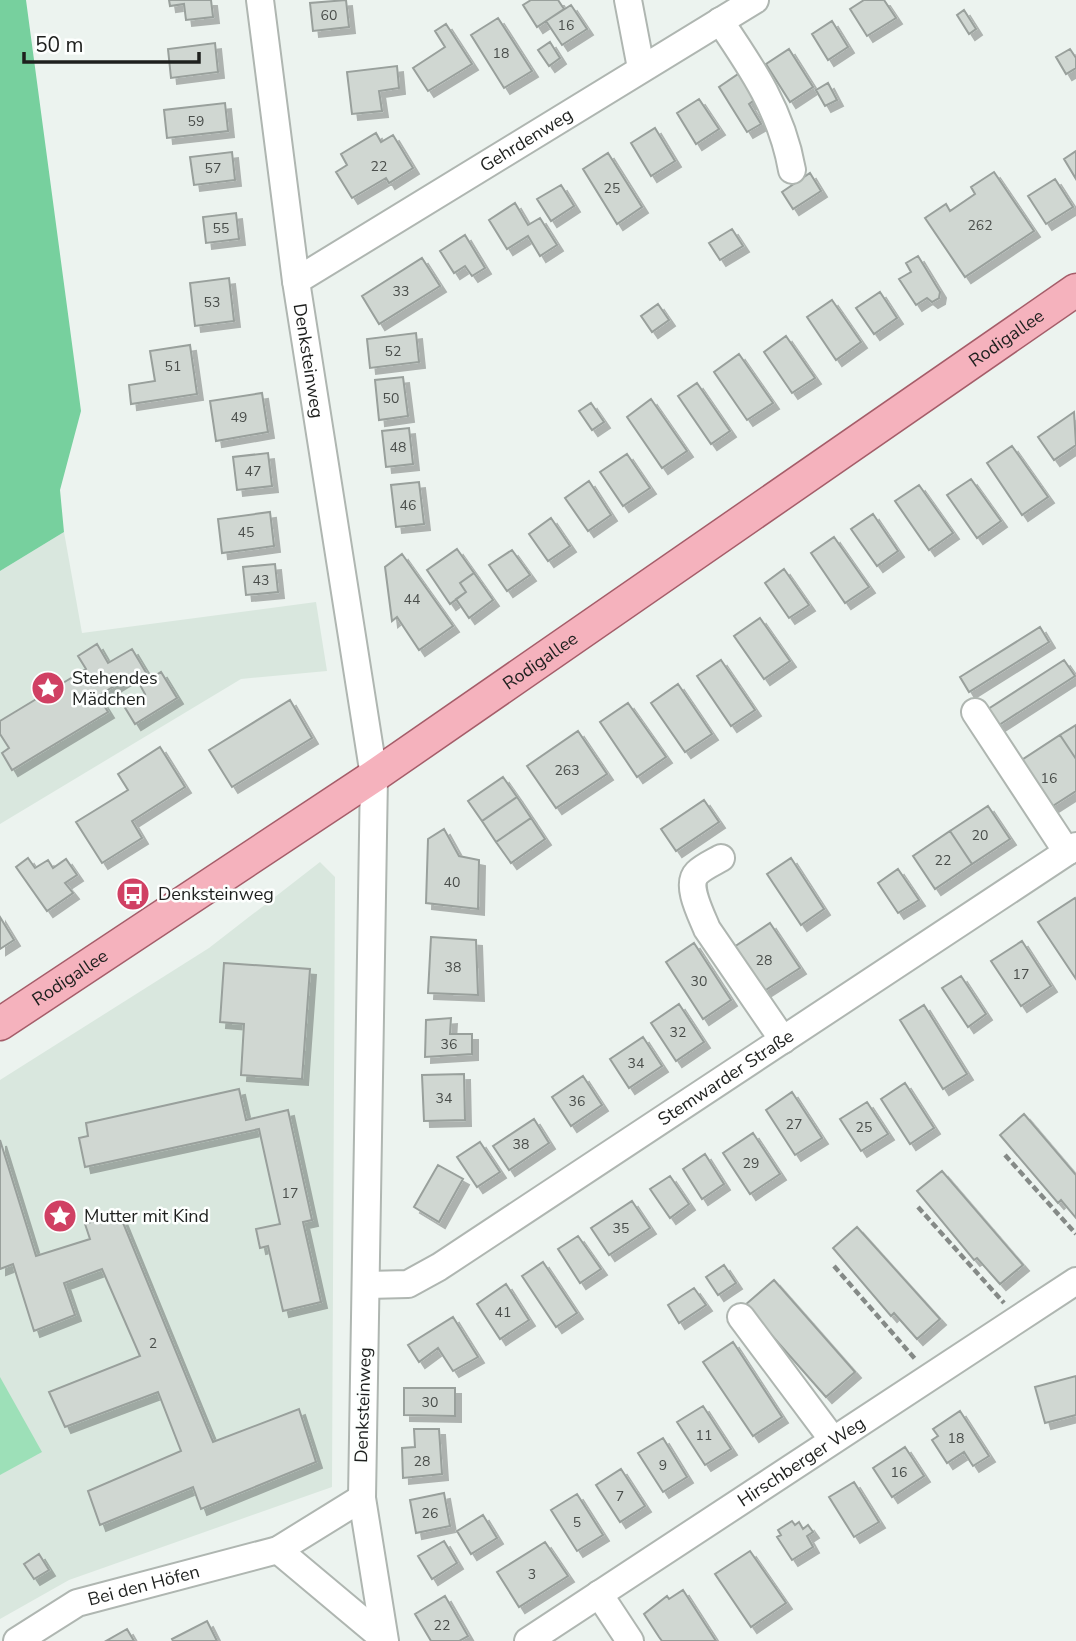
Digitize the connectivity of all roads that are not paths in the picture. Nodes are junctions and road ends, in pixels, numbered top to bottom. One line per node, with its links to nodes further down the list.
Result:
1 (260, 0): 7 (street, Denksteinweg)
2 (628, 0): 5 (street)
3 (755, 0): 4 (street, Gehrdenweg)
4 (720, 21): 5 (street, Gehrdenweg); 6 (street)
5 (640, 68): 7 (street, Gehrdenweg)
6 (792, 170)
7 (296, 281): 10 (street, Denksteinweg)
8 (1076, 290): 10 (main road, Rodigallee)
9 (975, 712): 11 (street)
10 (374, 776): 13 (main road, Rodigallee); 16 (street, Denksteinweg)
11 (1072, 849): 14 (street, Stemwarder Straße)
12 (721, 858): 14 (street)
13 (0, 1024)
14 (783, 1040): 16 (street, Stemwarder Straße)
15 (1076, 1281): 18 (street, Hirschberger Weg)
16 (367, 1286): 19 (street, Denksteinweg)
17 (741, 1317): 18 (street)
18 (833, 1440): 21 (street, Hirschberger Weg)
19 (362, 1498): 20 (street, Bei den Höfen); 22 (street, Denksteinweg)
20 (278, 1550): 22 (street); 23 (street, Bei den Höfen)
21 (599, 1594): 24 (street, Hirschberger Weg); 25 (street)
22 (384, 1640)
23 (17, 1641)
24 (528, 1641)
25 (630, 1641)

